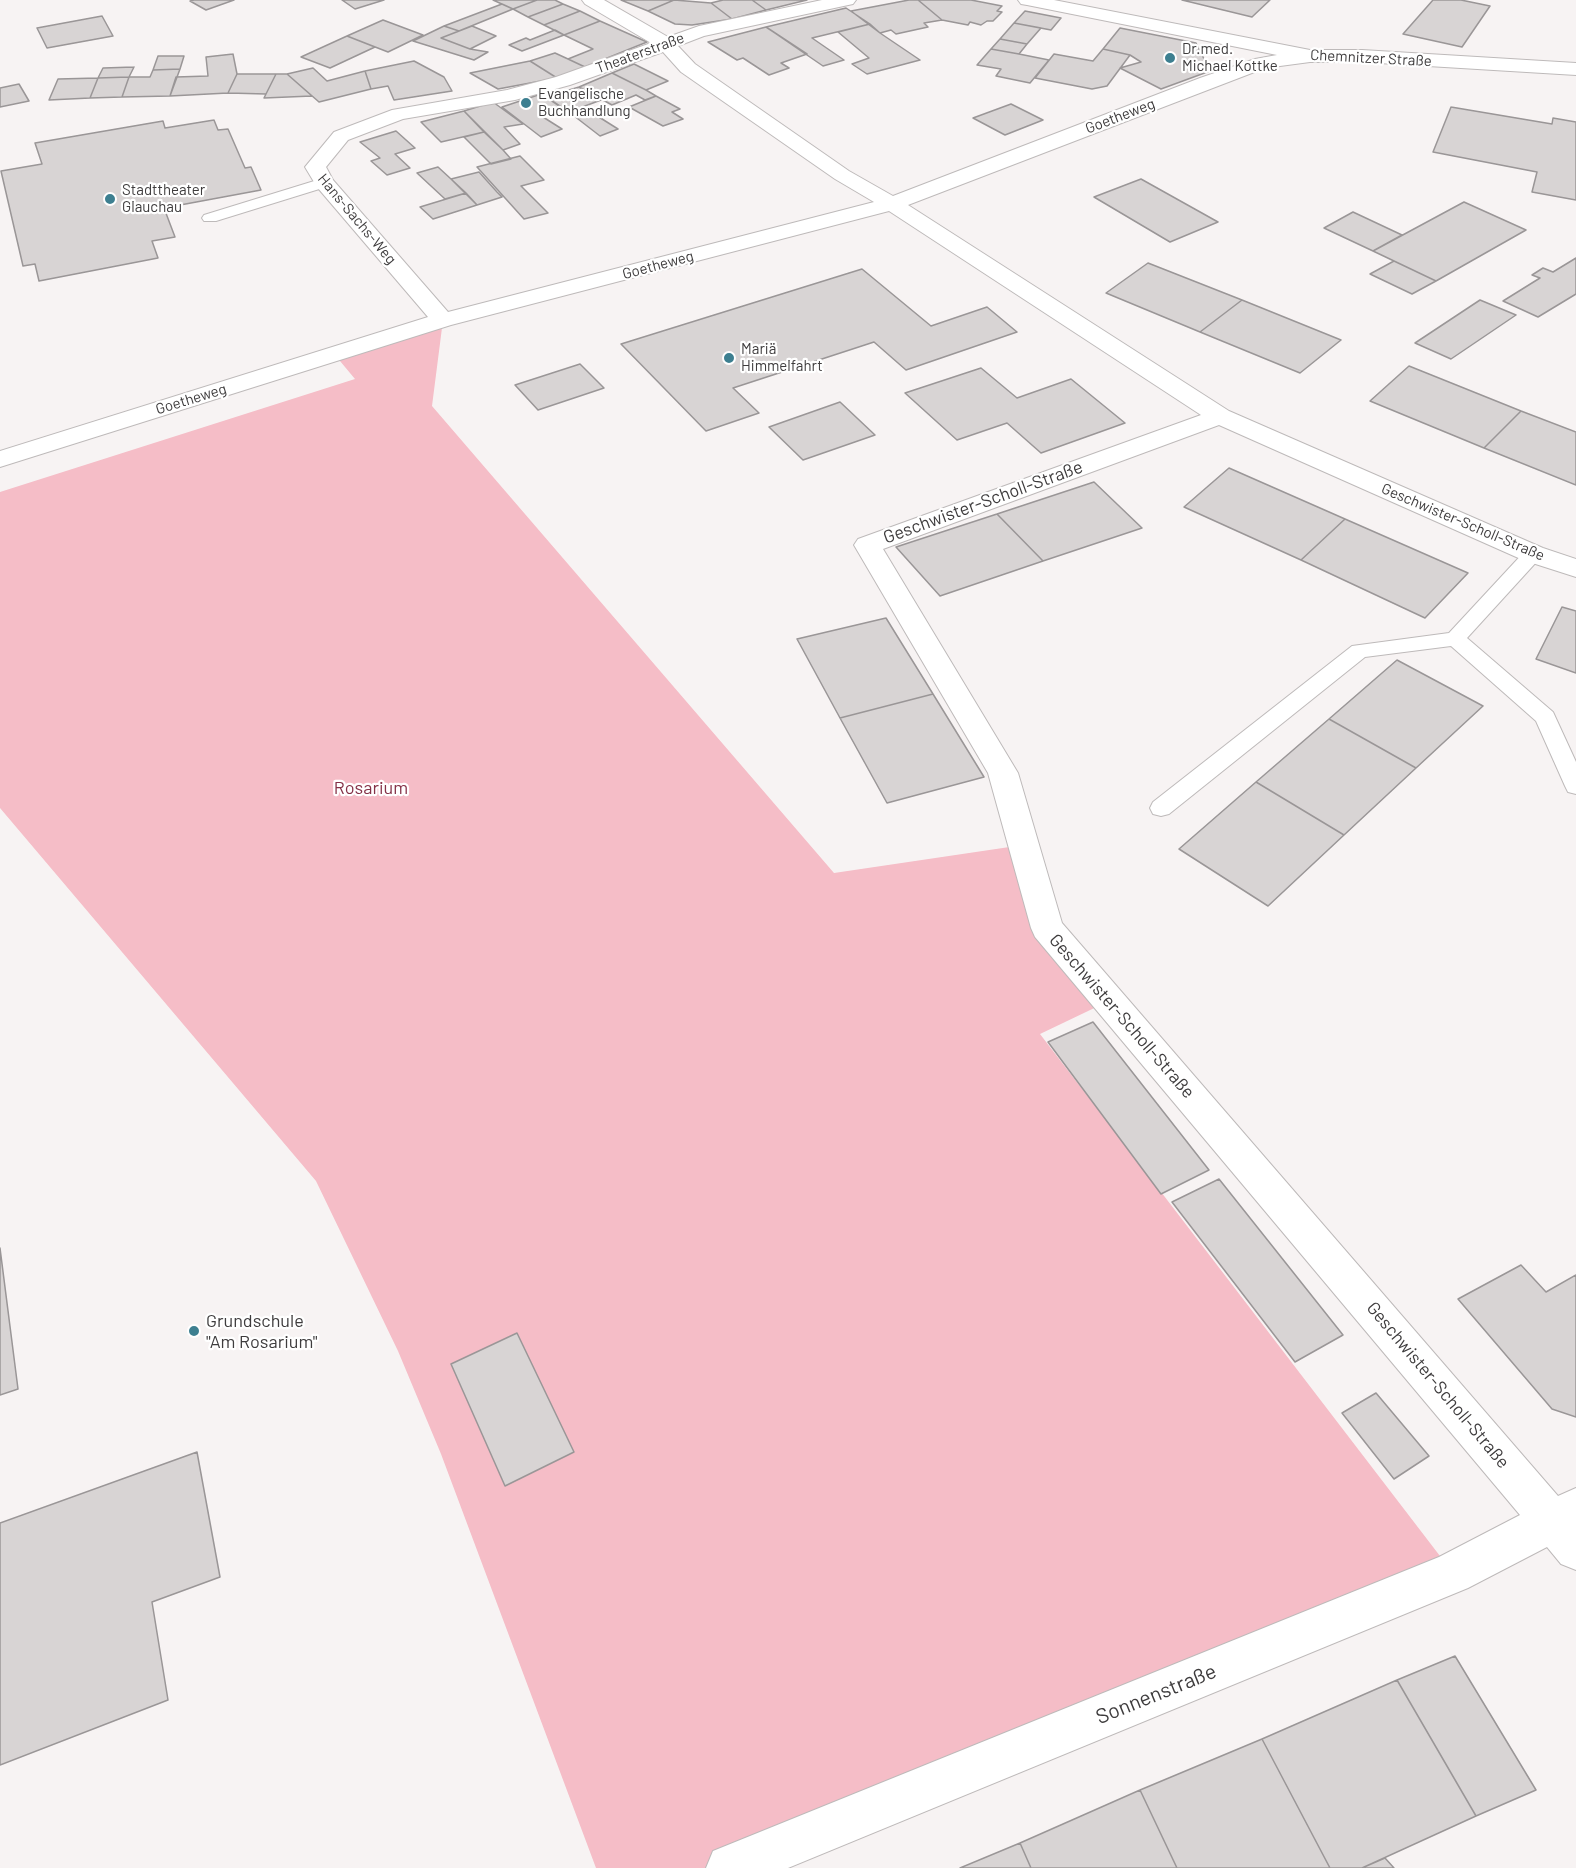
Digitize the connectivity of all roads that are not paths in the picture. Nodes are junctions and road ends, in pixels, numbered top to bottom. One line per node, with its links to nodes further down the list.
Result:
1 (591, 0): 4 (street, Geschwister-Scholl-Straße)
2 (847, 0): 4 (street, Theaterstraße)
3 (1027, 0): 5 (street, Chemnitzer Straße)
4 (665, 43): 7 (street, Theaterstraße); 9 (street, Geschwister-Scholl-Straße)
5 (1310, 56): 6 (street, Chemnitzer Straße); 9 (street, Goetheweg)
6 (1576, 69)
7 (399, 114): 8 (street, Hans-Sachs-Weg)
8 (324, 183): 10 (lane); 11 (street, Hans-Sachs-Weg)
9 (892, 204): 11 (street, Goetheweg); 12 (street, Geschwister-Scholl-Straße)
10 (210, 218)
11 (443, 321): 13 (street, Goetheweg)
12 (1220, 416): 14 (street, Geschwister-Scholl-Straße); 19 (street, Geschwister-Scholl-Straße)
13 (0, 459)
14 (1533, 554): 15 (street, Geschwister-Scholl-Straße); 16 (lane)
15 (1576, 568)
16 (1455, 639): 17 (lane); 18 (lane)
17 (1576, 786)
18 (1161, 808)
19 (1569, 1527): 20 (street, Sonnenstraße)
20 (730, 1868)

